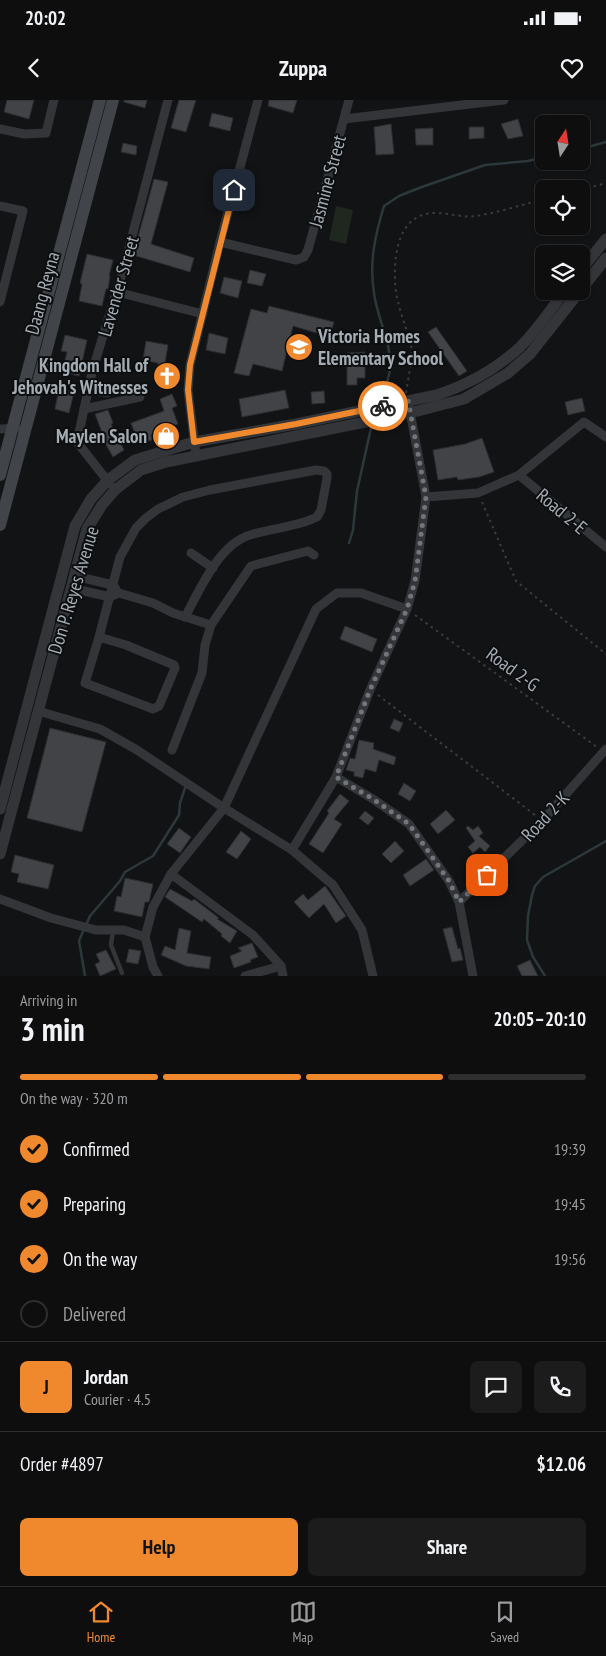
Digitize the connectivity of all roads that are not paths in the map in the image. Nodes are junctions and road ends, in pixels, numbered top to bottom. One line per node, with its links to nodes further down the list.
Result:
1 (54, 100): 10 (street)
2 (100, 100): 26 (main road, Daang Reyna)
3 (113, 100): 26 (main road, Daang Reyna)
4 (168, 100): 17 (street, Lavender Street)
5 (258, 100): 13 (street)
6 (349, 100): 9 (street)
7 (504, 100): 8 (street, Jasmine Street)
8 (439, 104): 9 (street, Jasmine Street)
9 (344, 119): 13 (street, Jasmine Street)
10 (0, 129)
11 (0, 206): 20 (street)
12 (606, 239): 15 (street)
13 (220, 242): 21 (street)
14 (606, 258): 16 (street, Don P. Reyes Avenue)
15 (590, 259)
16 (590, 279)
17 (117, 292): 21 (street); 24 (street, Lavender Street)
18 (558, 300): 23 (street, Don P. Reyes Avenue)
19 (574, 300): 25 (street, Don P. Reyes Avenue)
20 (0, 302)
21 (203, 314): 28 (street)
22 (140, 398): 24 (street)
23 (408, 400): 25 (street); 28 (street, Don P. Reyes Avenue)
24 (84, 409): 33 (street, Lavender Street)
25 (410, 412): 30 (street, Don P. Reyes Avenue); 35 (street)
26 (13, 429): 29 (main road, Daang Reyna)
27 (606, 437): 31 (street)
28 (194, 442): 30 (street); 33 (street, Don P. Reyes Avenue)
29 (8, 453): 32 (main road, Daang Reyna); 36 (main road, Daang Reyna)
30 (196, 455): 34 (street, Don P. Reyes Avenue)
31 (519, 474): 35 (street); 37 (street, Road 2-E)
32 (0, 475)
33 (108, 480): 34 (street, Lavender Street); 45 (street, Don P. Reyes Avenue)
34 (115, 490): 41 (street, Don P. Reyes Avenue)
35 (426, 497): 46 (street)
36 (0, 525)
37 (606, 547)
38 (191, 553): 40 (street)
39 (314, 555): 49 (street)
40 (213, 568): 42 (street); 48 (street)
41 (75, 576): 42 (street); 43 (street, Don P. Reyes Avenue)
42 (113, 585): 44 (street)
43 (71, 588): 44 (street); 47 (street, Don P. Reyes Avenue)
44 (114, 595): 48 (street); 50 (street)
45 (54, 606): 47 (street); 56 (street, Don P. Reyes Avenue)
46 (407, 609): 54 (street); 55 (street)
47 (65, 610): 51 (street, Don P. Reyes Avenue)
48 (185, 617): 49 (street)
49 (211, 625): 52 (street)
50 (99, 637): 50 (street)
51 (38, 711): 55 (street); 58 (street, Don P. Reyes Avenue)
52 (172, 750)
53 (605, 750): 61 (street, Road 2-K)
54 (336, 777): 57 (street); 61 (street)
55 (224, 808): 57 (street); 59 (street)
56 (0, 809)
57 (292, 850): 69 (street)
58 (0, 854)
59 (171, 874): 63 (street); 64 (street)
60 (0, 899): 62 (street)
61 (459, 902): 70 (street)
62 (113, 930): 63 (street); 65 (lane)
63 (145, 937): 66 (street)
64 (281, 966): 67 (street); 68 (street)
65 (122, 973)
66 (158, 976)
67 (245, 976)
68 (283, 976)
69 (373, 976)
70 (473, 976)

